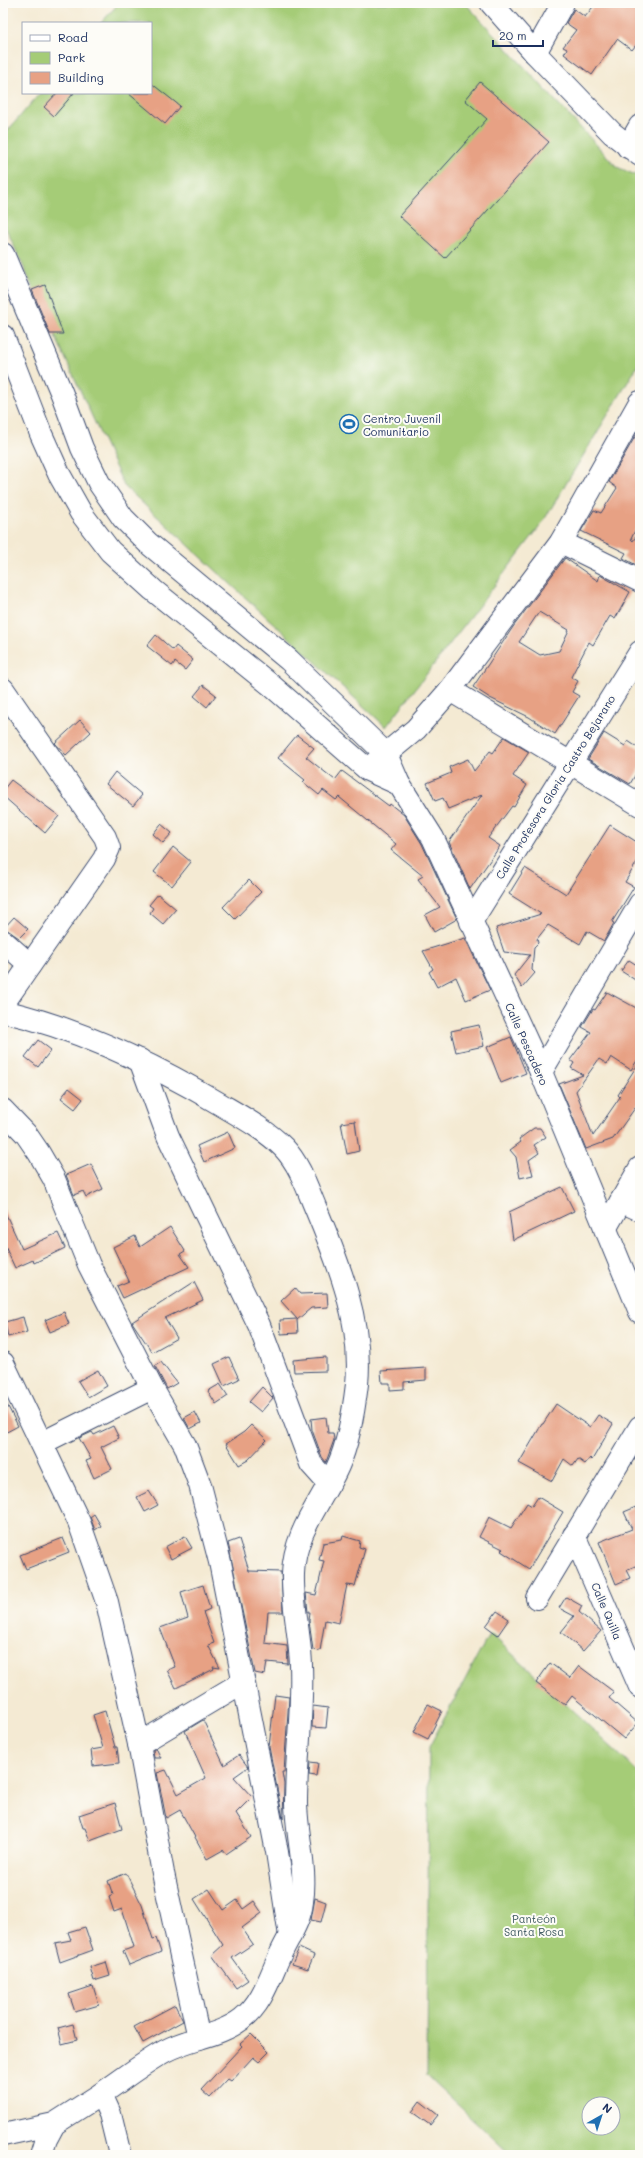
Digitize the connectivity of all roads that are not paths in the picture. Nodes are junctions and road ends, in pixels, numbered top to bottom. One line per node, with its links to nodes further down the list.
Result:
1 (491, 3): 3 (street)
2 (563, 3): 3 (street)
3 (535, 53): 5 (street)
4 (640, 126): 5 (street)
5 (634, 151)
6 (3, 254): 8 (street)
7 (3, 336): 9 (street)
8 (42, 348): 9 (street); 16 (street)
9 (11, 356): 18 (street)
10 (640, 402): 11 (street)
11 (561, 542): 12 (street); 15 (street)
12 (640, 581)
13 (640, 652): 17 (street, Calle Profesora Gloria Castro Bejarano)
14 (3, 690): 24 (street)
15 (450, 690): 16 (street); 17 (street)
16 (386, 754): 18 (street); 19 (street, Calle Pescadero)
17 (569, 763): 20 (street); 22 (street, Calle Profesora Gloria Castro Bejarano)
18 (368, 770): 19 (street)
19 (399, 784): 22 (street, Calle Pescadero)
20 (640, 805)
21 (640, 904): 28 (street)
22 (471, 922): 28 (street, Calle Pescadero)
23 (3, 941): 24 (street)
24 (30, 965): 25 (street)
25 (3, 1004)
26 (3, 1011): 27 (street)
27 (140, 1060): 39 (street); 39 (street)
28 (541, 1072): 33 (street, Calle Pescadero)
29 (3, 1110): 36 (street)
30 (640, 1168): 31 (street)
31 (621, 1201): 32 (street); 33 (street)
32 (640, 1210)
33 (605, 1229): 34 (street, Calle Pescadero)
34 (640, 1312)
35 (3, 1363): 38 (street)
36 (152, 1388): 38 (street); 42 (street)
37 (640, 1427): 40 (street)
38 (42, 1443): 44 (street)
39 (328, 1484): 45 (street)
40 (574, 1535): 41 (street); 43 (street, Calle Quilla)
41 (537, 1598)
42 (243, 1682): 44 (street); 45 (street)
43 (640, 1687)
44 (139, 1744): 46 (street)
45 (290, 1936): 46 (street)
46 (199, 2038): 47 (street)
47 (101, 2094): 48 (street); 51 (street)
48 (54, 2124): 49 (street); 50 (street)
49 (3, 2136)
50 (41, 2155)
51 (120, 2155)

